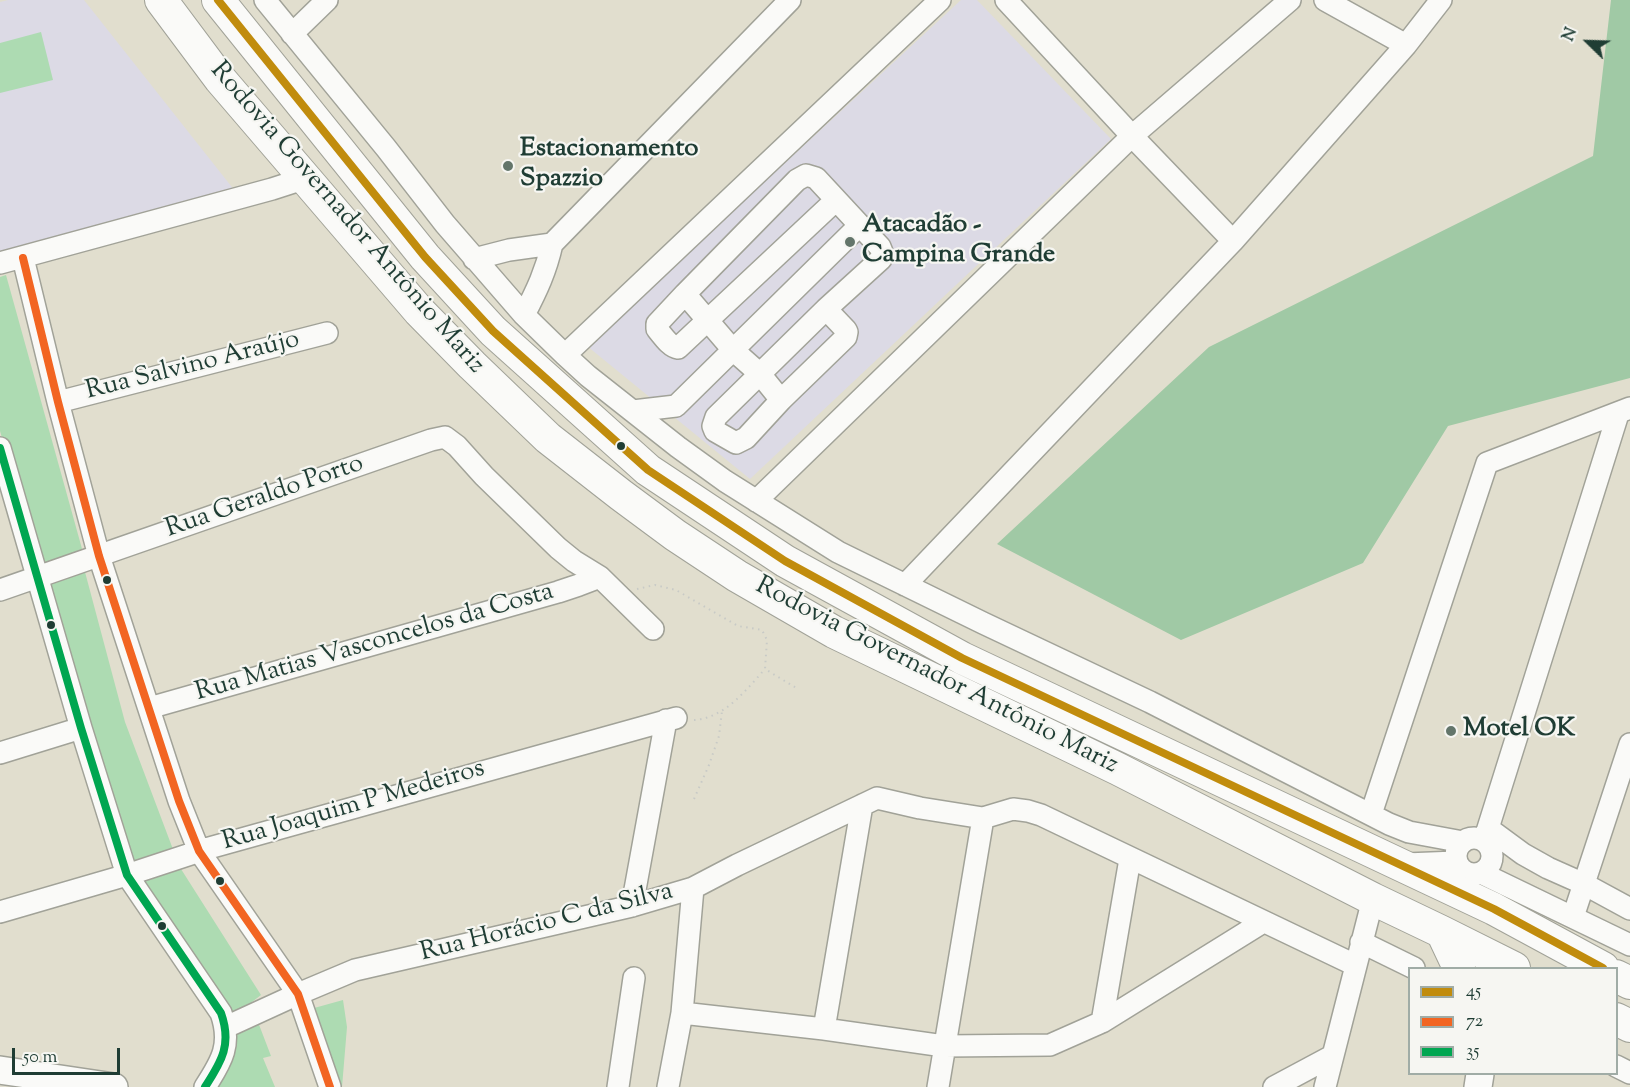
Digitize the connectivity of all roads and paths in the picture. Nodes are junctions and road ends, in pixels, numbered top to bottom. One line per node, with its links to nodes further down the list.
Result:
1 (161, 0): 14 (highway, Rodovia Governador Antônio Mariz)
2 (218, 0): 61 (highway, Rodovia Governador Antônio Mariz)
3 (265, 0): 11 (street)
4 (327, 0): 11 (street)
5 (790, 0): 18 (street)
6 (940, 0): 27 (street)
7 (1006, 0): 13 (street)
8 (1290, 0): 13 (street)
9 (1325, 0): 12 (street)
10 (1441, 0): 12 (street)
11 (292, 34): 20 (street)
12 (1406, 45): 17 (street)
13 (1132, 136): 17 (street); 37 (street)
14 (306, 178): 19 (street); 65 (highway, Rodovia Governador Antônio Mariz)
15 (836, 200): 16 (street); 21 (street); 24 (street)
16 (860, 225): 22 (street); 26 (street)
17 (1233, 241): 41 (street)
18 (552, 244): 20 (street); 23 (street)
19 (7, 258): 30 (street)
20 (474, 259): 23 (street)
21 (685, 294): 24 (street); 24 (street)
22 (826, 309): 28 (street); 29 (street)
23 (524, 315): 27 (street)
24 (708, 320): 26 (street)
25 (327, 333): 30 (street, Rua Salvino Araújo)
26 (733, 350): 28 (street); 31 (street)
27 (565, 355): 32 (street)
28 (760, 374): 29 (street); 29 (street)
29 (782, 400)
30 (58, 402): 38 (street)
31 (676, 406): 32 (street); 35 (street)
32 (633, 411): 35 (street)
33 (1624, 411): 55 (street); 57 (street)
34 (431, 440): 38 (street, Rua Geraldo Porto); 39 (street, Rua Matias Vasconcelos da Costa)
35 (678, 447): 37 (street)
36 (0, 448): 40 (street)
37 (756, 501): 41 (street)
38 (99, 556): 40 (street, Rua Geraldo Porto); 47 (street)
39 (600, 576): 44 (street, Rua Matias Vasconcelos da Costa); 47 (street, Rua Matias Vasconcelos da Costa)
40 (38, 577): 43 (street, Rua Geraldo Porto); 50 (street)
41 (905, 585): 55 (street)
42 (637, 589): 45 (path)
43 (0, 590)
44 (653, 629)
45 (765, 669): 46 (path); 48 (path)
46 (798, 689)
47 (149, 708): 58 (street)
48 (722, 711): 49 (path); 53 (path)
49 (671, 719): 58 (street, Rua Joaquim P Medeiros); 66 (street)
50 (81, 728): 52 (street); 62 (street)
51 (1630, 744): 63 (street)
52 (0, 753)
53 (694, 799)
54 (862, 804): 56 (street); 64 (street, Rua Horácio C da Silva); 84 (street)
55 (1371, 814): 59 (street)
56 (983, 818): 60 (street); 85 (street)
57 (1486, 850): 59 (street); 59 (street); 63 (street); 69 (street)
58 (199, 851): 62 (street, Rua Joaquim P Medeiros); 80 (street)
59 (1458, 854): 61 (street)
60 (1130, 859): 70 (street); 82 (street)
61 (1398, 864): 78 (highway, Rodovia Governador Antônio Mariz)
62 (127, 875): 68 (street, Rua Joaquim P Medeiros); 83 (street)
63 (1584, 884): 67 (street); 69 (street)
64 (693, 888): 66 (street, Rua Horácio C da Silva); 81 (street)
65 (1373, 899): 71 (highway, Rodovia Governador Antônio Mariz); 72 (street)
66 (632, 906): 80 (street, Rua Horácio C da Silva)
67 (1630, 909)
68 (0, 912)
69 (1573, 917): 73 (street)
70 (1263, 922): 74 (street); 82 (street)
71 (1442, 932): 76 (highway); 77 (highway, Rodovia Governador Antônio Mariz)
72 (1361, 942): 74 (street); 75 (street)
73 (1630, 945)
74 (1355, 965): 86 (street)
75 (1410, 967)
76 (1458, 967)
77 (1510, 967)
78 (1600, 967)
79 (634, 978): 91 (street)
80 (298, 994): 83 (street, Rua Horácio C da Silva); 90 (street)
81 (682, 1013): 84 (street); 92 (street)
82 (1102, 1022): 85 (street)
83 (226, 1027): 89 (street)
84 (824, 1029): 85 (street)
85 (944, 1046): 93 (street)
86 (1332, 1056): 94 (street); 95 (street)
87 (0, 1070): 88 (main road)
88 (114, 1087)
89 (205, 1087)
90 (330, 1087)
91 (618, 1087)
92 (668, 1087)
93 (938, 1087)
94 (1274, 1087)
95 (1324, 1087)

